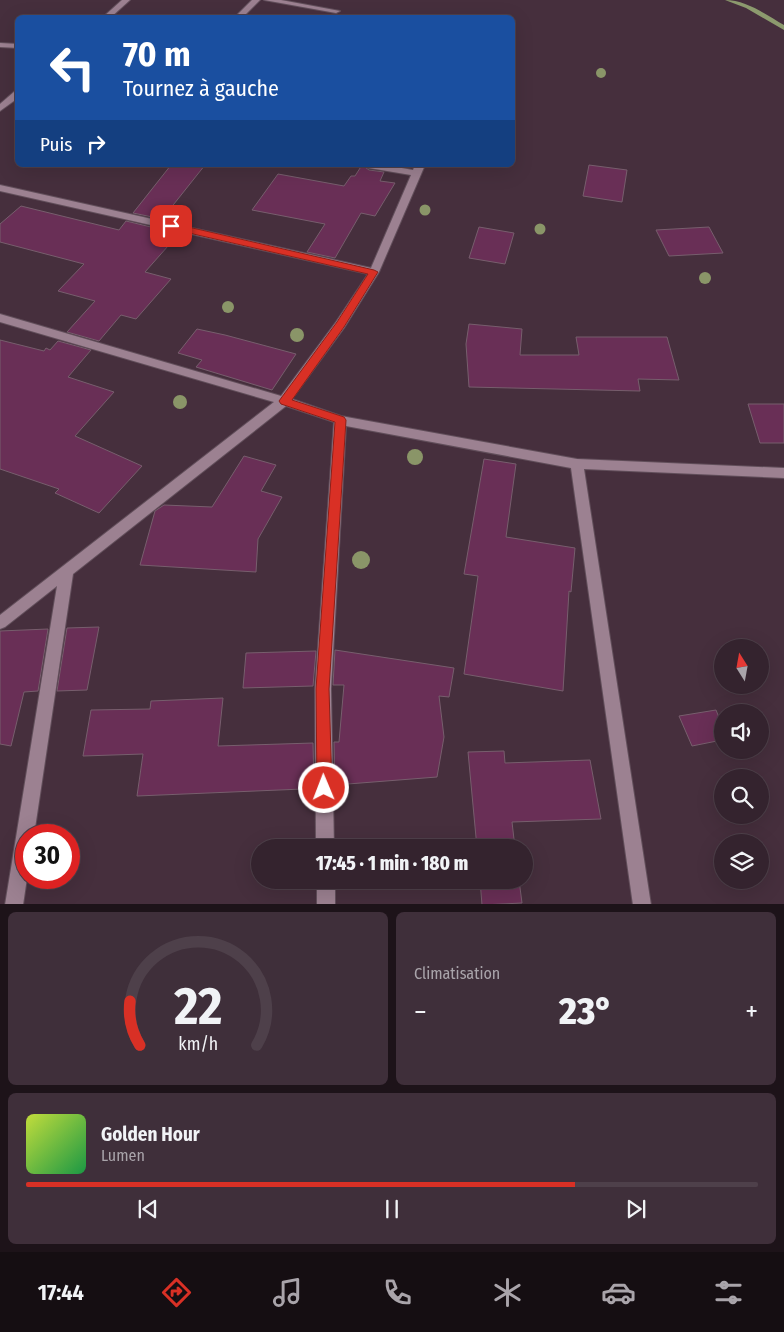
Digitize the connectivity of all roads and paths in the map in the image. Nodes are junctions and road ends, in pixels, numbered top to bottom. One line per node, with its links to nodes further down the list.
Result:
1 (126, 0): 5 (street)
2 (256, 0): 6 (street)
3 (268, 0): 4 (street)
4 (336, 11)
5 (108, 15)
6 (240, 15)
7 (0, 45): 8 (street)
8 (15, 46)
9 (15, 96): 10 (street)
10 (4, 106)
11 (394, 167): 12 (street)
12 (419, 169): 14 (street)
13 (0, 188): 14 (street)
14 (374, 272): 16 (street)
15 (0, 318): 16 (street)
16 (284, 401): 17 (street); 20 (street)
17 (340, 420): 18 (street); 22 (street)
18 (577, 464): 19 (street); 26 (street)
19 (784, 473)
20 (67, 570): 21 (street); 24 (street)
21 (0, 623)
22 (325, 839)
23 (326, 889): 25 (street)
24 (14, 904)
25 (326, 904)
26 (642, 904)

